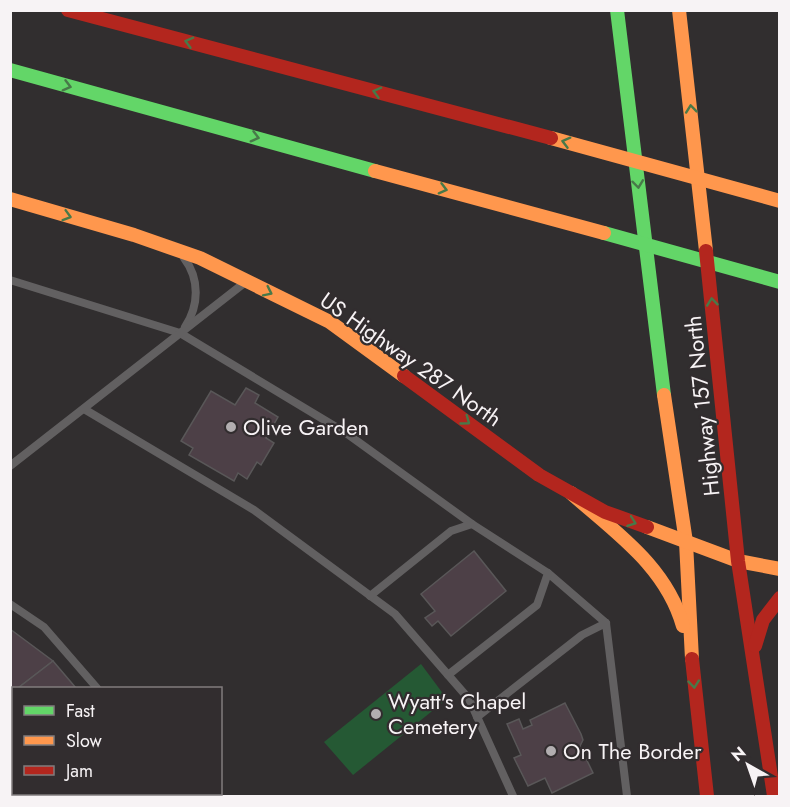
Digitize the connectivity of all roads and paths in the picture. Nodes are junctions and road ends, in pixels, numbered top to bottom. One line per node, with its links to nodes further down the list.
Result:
1 (68, 10): 6 (main road, one-way to 1)
2 (617, 10): 16 (main road, Highway 157 North, one-way to 16)
3 (679, 10): 17 (main road, Highway 157 North, one-way to 3)
4 (10, 70): 10 (main road, one-way to 10)
5 (10, 199): 7 (main road, US Highway 287 North, one-way to 7)
6 (780, 201)
7 (178, 251): 9 (main road, US Highway 287 North); 11 (lane)
8 (10, 280): 11 (lane)
9 (247, 281): 11 (lane); 14 (main road, US Highway 287 North, one-way to 14)
10 (780, 282)
11 (180, 333): 12 (lane); 15 (lane)
12 (84, 409): 13 (lane); 20 (lane)
13 (10, 466)
14 (571, 493): 16 (main road, US Highway 287 North, one-way to 16); 24 (main road)
15 (472, 524): 19 (lane); 20 (lane)
16 (686, 542): 17 (main road, US Highway 287 North); 24 (main road, Highway 157 North)
17 (738, 561): 18 (main road, US Highway 287 North); 25 (main road, Highway 157 North)
18 (780, 569)
19 (548, 573): 23 (lane); 26 (lane)
20 (370, 596): 26 (lane)
21 (780, 598): 25 (main road)
22 (10, 604): 27 (lane)
23 (606, 623): 28 (lane); 30 (lane)
24 (691, 653): 31 (main road, Highway 157 North, one-way to 31)
25 (753, 661): 32 (main road, Highway 157 North)
26 (448, 675): 28 (lane)
27 (96, 687)
28 (477, 717): 29 (lane)
29 (513, 796)
30 (627, 796)
31 (707, 796)
32 (774, 796)

